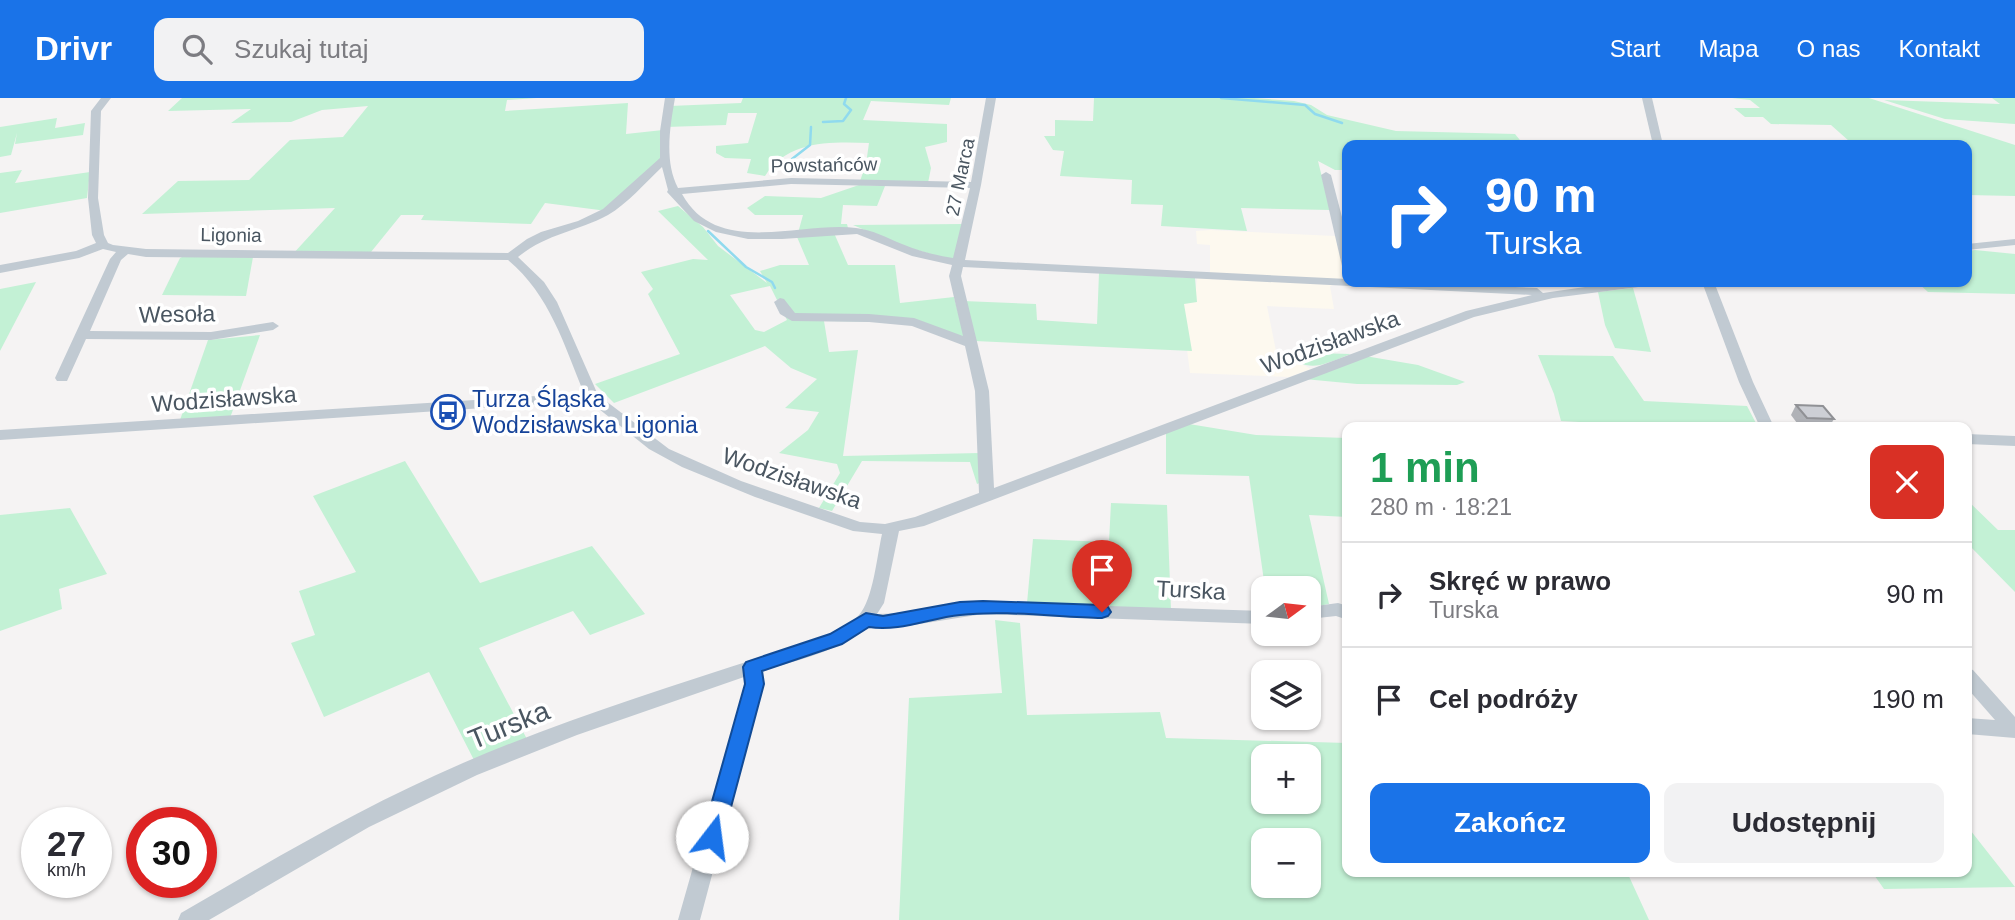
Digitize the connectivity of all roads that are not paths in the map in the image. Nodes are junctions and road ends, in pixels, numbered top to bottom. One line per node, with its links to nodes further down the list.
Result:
1 (106, 98): 12 (street)
2 (670, 98): 6 (street)
3 (990, 98): 8 (street, 27 Marca)
4 (1647, 98): 5 (street)
5 (1657, 140)
6 (665, 159): 9 (street); 15 (street)
7 (1325, 175): 10 (street)
8 (976, 185): 9 (street, Powstańców); 16 (street, 27 Marca)
9 (672, 192): 16 (street)
10 (1342, 242)
11 (2015, 242): 13 (street)
12 (103, 244): 14 (street, Ligonia); 17 (street)
13 (1972, 246)
14 (124, 251): 15 (street, Ligonia); 25 (street)
15 (511, 257): 28 (street)
16 (960, 263): 18 (street, Wodzisławska); 26 (street)
17 (0, 269)
18 (1342, 282)
19 (1425, 287): 22 (street, Wodzisławska)
20 (1607, 287): 22 (street, Wodzisławska)
21 (1710, 287): 29 (street)
22 (1553, 294): 33 (street, Wodzisławska)
23 (780, 302): 26 (street)
24 (273, 326): 25 (street, Wesoła)
25 (82, 335): 27 (street)
26 (971, 344): 33 (street)
27 (62, 378)
28 (592, 397): 30 (street, Wodzisławska); 34 (street, Wodzisławska)
29 (1765, 422)
30 (0, 435)
31 (1972, 439): 32 (street)
32 (2015, 441)
33 (987, 495): 34 (street, Wodzisławska)
34 (892, 528): 38 (street)
35 (1321, 611): 36 (street)
36 (1342, 611)
37 (1251, 618): 38 (street, Turska)
38 (866, 620): 39 (street, Turska)
39 (752, 667): 43 (street, Turska); 44 (street)
40 (1972, 681): 42 (street)
41 (1972, 726): 42 (street)
42 (2015, 729)
43 (188, 920)
44 (689, 920)

